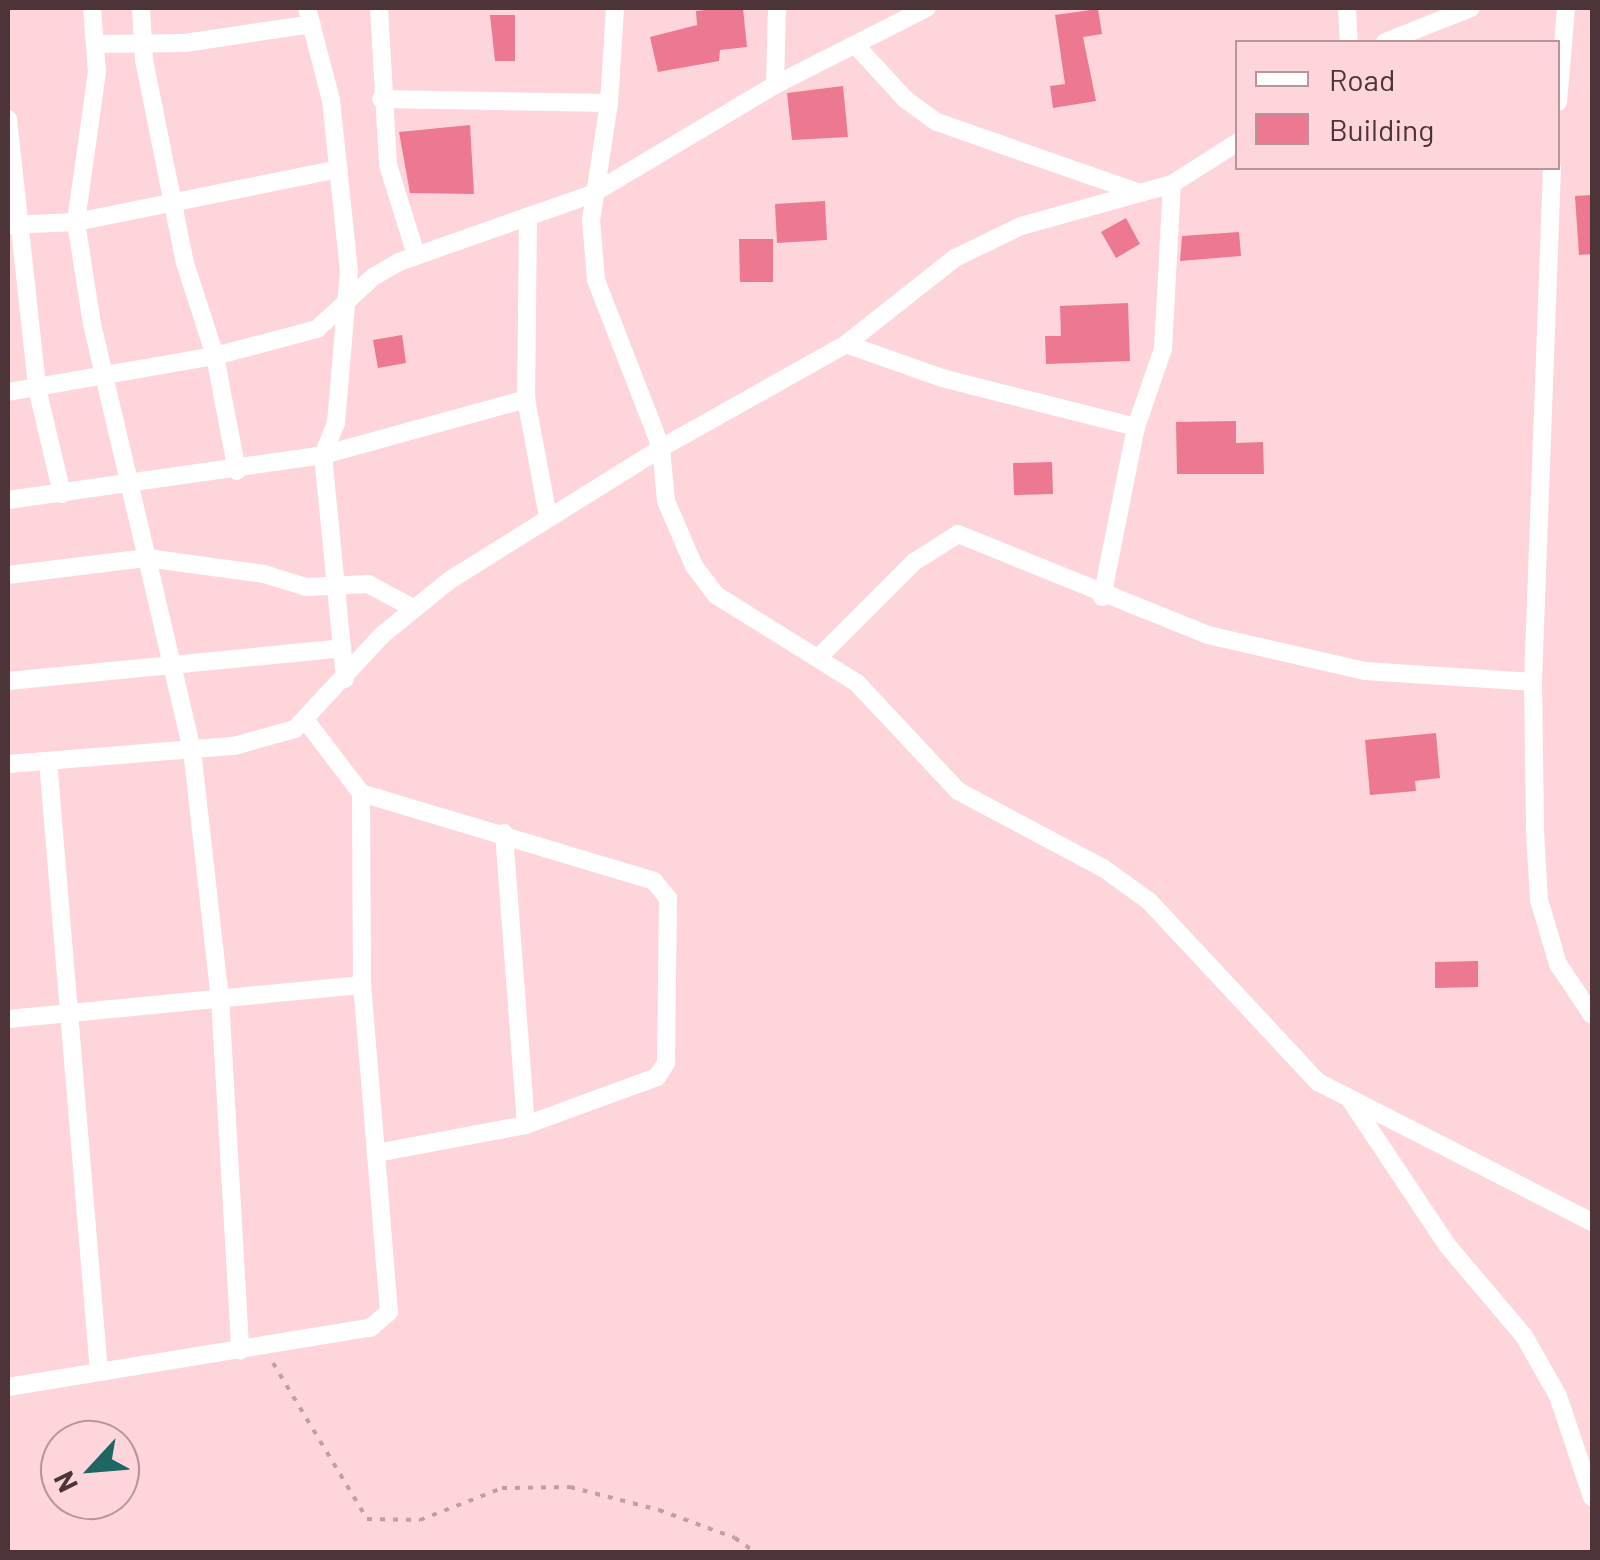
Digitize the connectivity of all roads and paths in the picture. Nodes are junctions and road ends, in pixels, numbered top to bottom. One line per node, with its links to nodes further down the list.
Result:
1 (92, 8): 13 (street)
2 (141, 8): 14 (street)
3 (378, 8): 18 (street)
4 (615, 8): 19 (street)
5 (777, 8): 17 (street)
6 (924, 8): 15 (street)
7 (1348, 8): 11 (street)
8 (1471, 8): 12 (street)
9 (1566, 8): 16 (street)
10 (310, 16): 14 (street); 23 (street)
11 (1349, 40)
12 (1390, 40)
13 (99, 44): 14 (street); 30 (street)
14 (141, 44): 28 (street)
15 (858, 48): 17 (street); 26 (street)
16 (1560, 78)
17 (775, 85): 27 (street)
18 (381, 99): 19 (street); 32 (street)
19 (609, 103): 27 (street)
20 (8, 119): 21 (street)
21 (8, 134): 31 (street)
22 (1235, 144): 25 (street)
23 (340, 169): 28 (street); 33 (street)
24 (1552, 170): 58 (street)
25 (1172, 184): 26 (street); 40 (street)
26 (1137, 192): 34 (street)
27 (592, 194): 29 (street); 41 (street)
28 (175, 202): 30 (street); 35 (street)
29 (528, 216): 32 (street); 39 (street)
30 (76, 222): 31 (street); 36 (street)
31 (12, 225): 37 (street)
32 (416, 255): 33 (street)
33 (342, 310): 35 (street); 42 (street)
34 (846, 344): 40 (street); 41 (street)
35 (215, 356): 36 (street); 43 (street)
36 (104, 375): 37 (street); 44 (street)
37 (37, 388): 38 (street); 45 (street)
38 (8, 392)
39 (526, 399): 42 (street); 47 (street)
40 (1136, 427): 51 (street)
41 (661, 448): 47 (street); 54 (street)
42 (322, 455): 43 (street); 50 (street)
43 (237, 471): 44 (street)
44 (132, 487): 45 (street); 48 (street)
45 (62, 494): 46 (street)
46 (8, 500)
47 (548, 517): 52 (street)
48 (147, 558): 49 (street); 50 (street); 55 (street)
49 (8, 575)
50 (336, 587): 52 (street); 53 (street)
51 (1102, 597): 54 (street); 58 (street)
52 (413, 608): 56 (street)
53 (342, 648): 55 (street); 56 (street)
54 (821, 655): 70 (street)
55 (170, 669): 57 (street); 60 (street)
56 (345, 680): 59 (street)
57 (8, 681)
58 (1532, 682): 68 (street)
59 (308, 722): 60 (street); 63 (street)
60 (192, 750): 61 (street); 66 (street)
61 (48, 761): 62 (street); 67 (street)
62 (8, 764)
63 (360, 794): 64 (street); 65 (street)
64 (504, 833): 71 (street); 71 (street)
65 (362, 986): 66 (street); 72 (street)
66 (220, 998): 67 (street); 75 (street)
67 (70, 1014): 69 (street); 76 (street)
68 (1592, 1016)
69 (8, 1019)
70 (1348, 1098): 73 (street); 78 (street)
71 (526, 1125): 72 (street)
72 (376, 1153): 74 (street)
73 (1592, 1222)
74 (264, 1346): 75 (street); 79 (path)
75 (240, 1350): 76 (street)
76 (99, 1372): 77 (street)
77 (8, 1387)
78 (1592, 1496)
79 (755, 1552)

